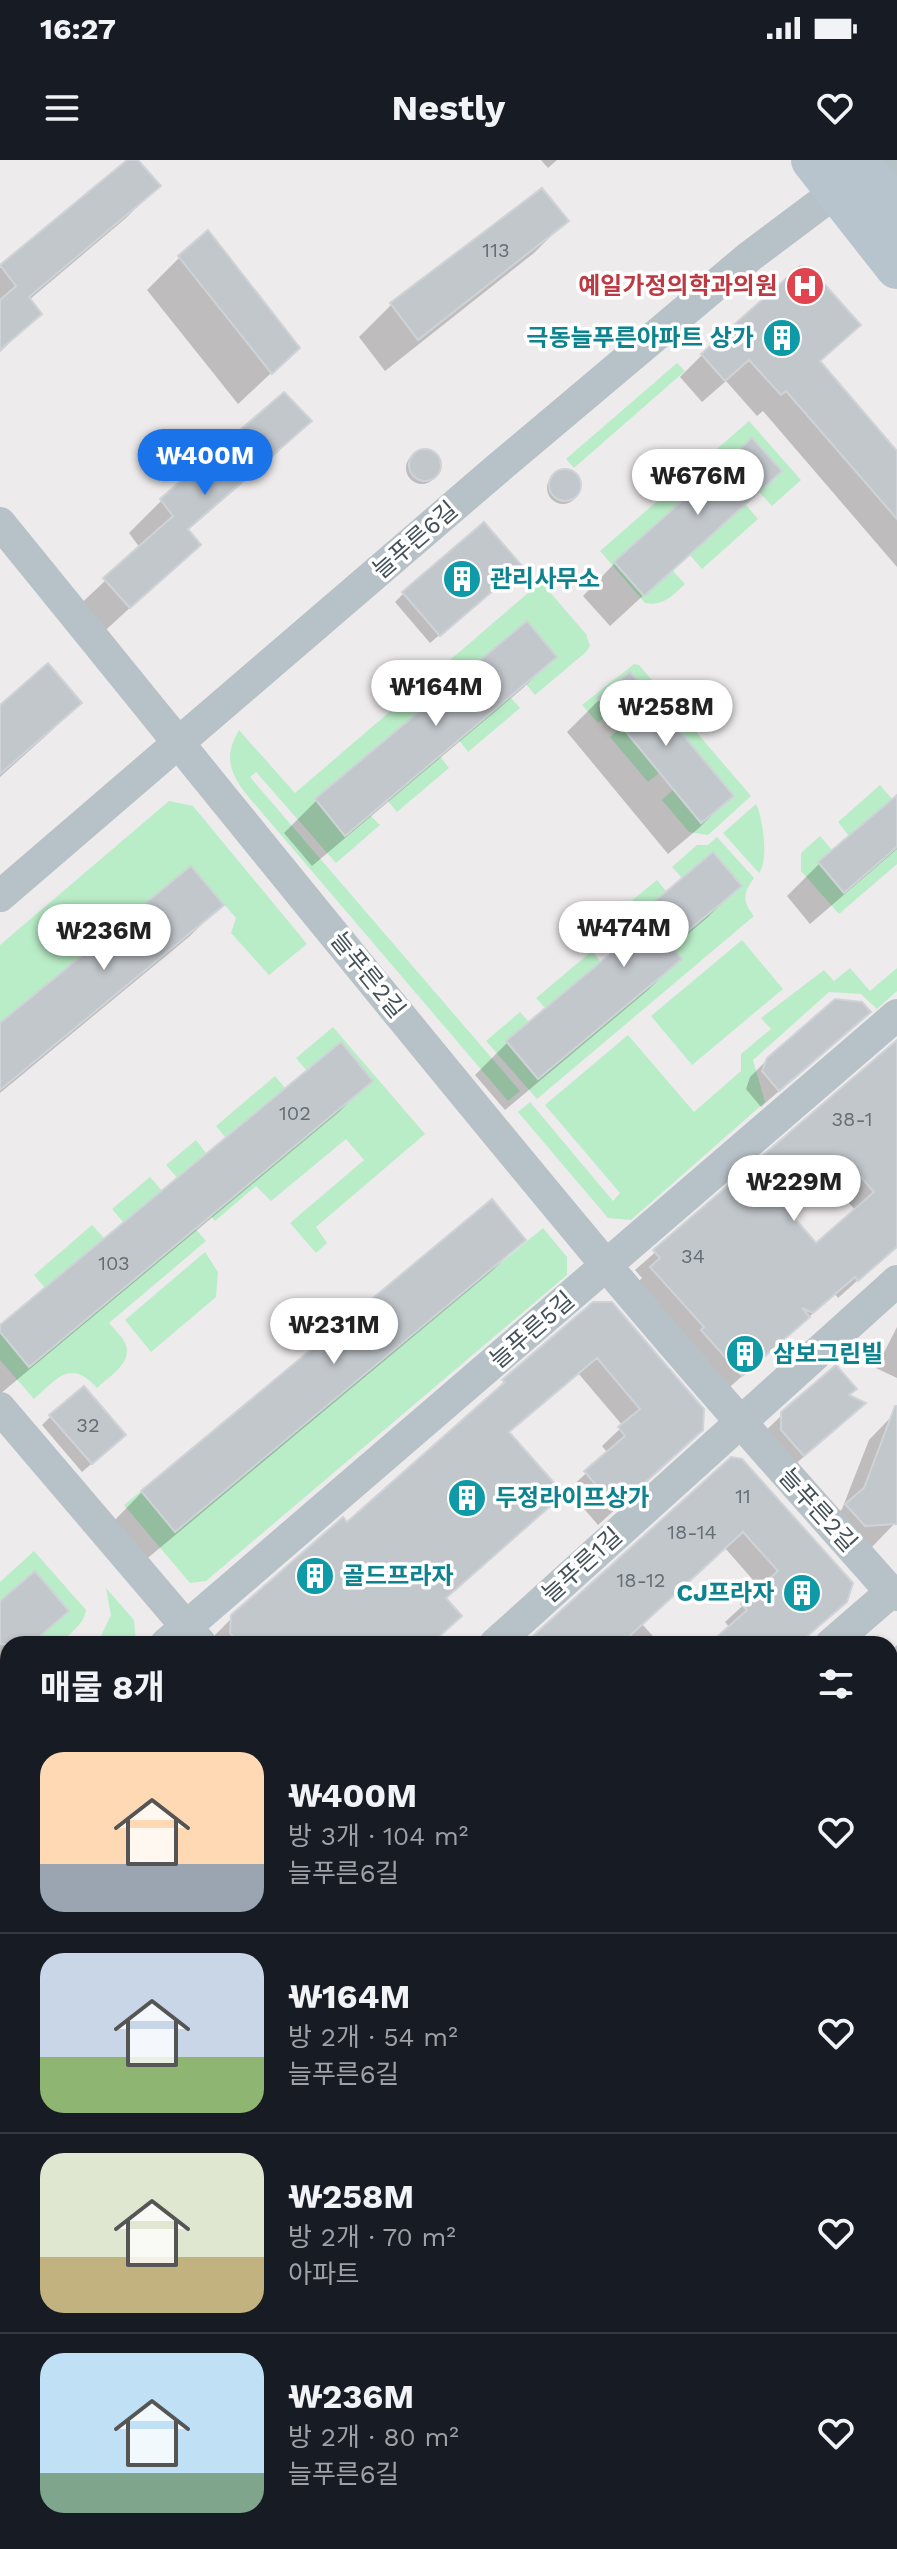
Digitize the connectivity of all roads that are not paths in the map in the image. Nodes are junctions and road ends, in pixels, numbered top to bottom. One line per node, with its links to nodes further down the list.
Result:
1 (854, 170): 2 (street); 3 (street); 5 (street, 늘푸른6길)
2 (897, 212)
3 (897, 267)
4 (0, 523): 5 (street, 늘푸른2길)
5 (179, 742): 6 (street, 늘푸른6길); 8 (street, 늘푸른2길)
6 (0, 896)
7 (897, 1015): 8 (street, 늘푸른5길)
8 (607, 1266): 11 (street, 늘푸른2길); 14 (street, 늘푸른5길)
9 (897, 1281): 11 (street)
10 (0, 1408): 13 (street)
11 (740, 1422): 12 (street, 늘푸른2길); 15 (street, 늘푸른1길)
12 (895, 1589): 16 (street); 17 (street)
13 (182, 1636)
14 (186, 1636)
15 (504, 1636)
16 (840, 1636)
17 (869, 1636)

